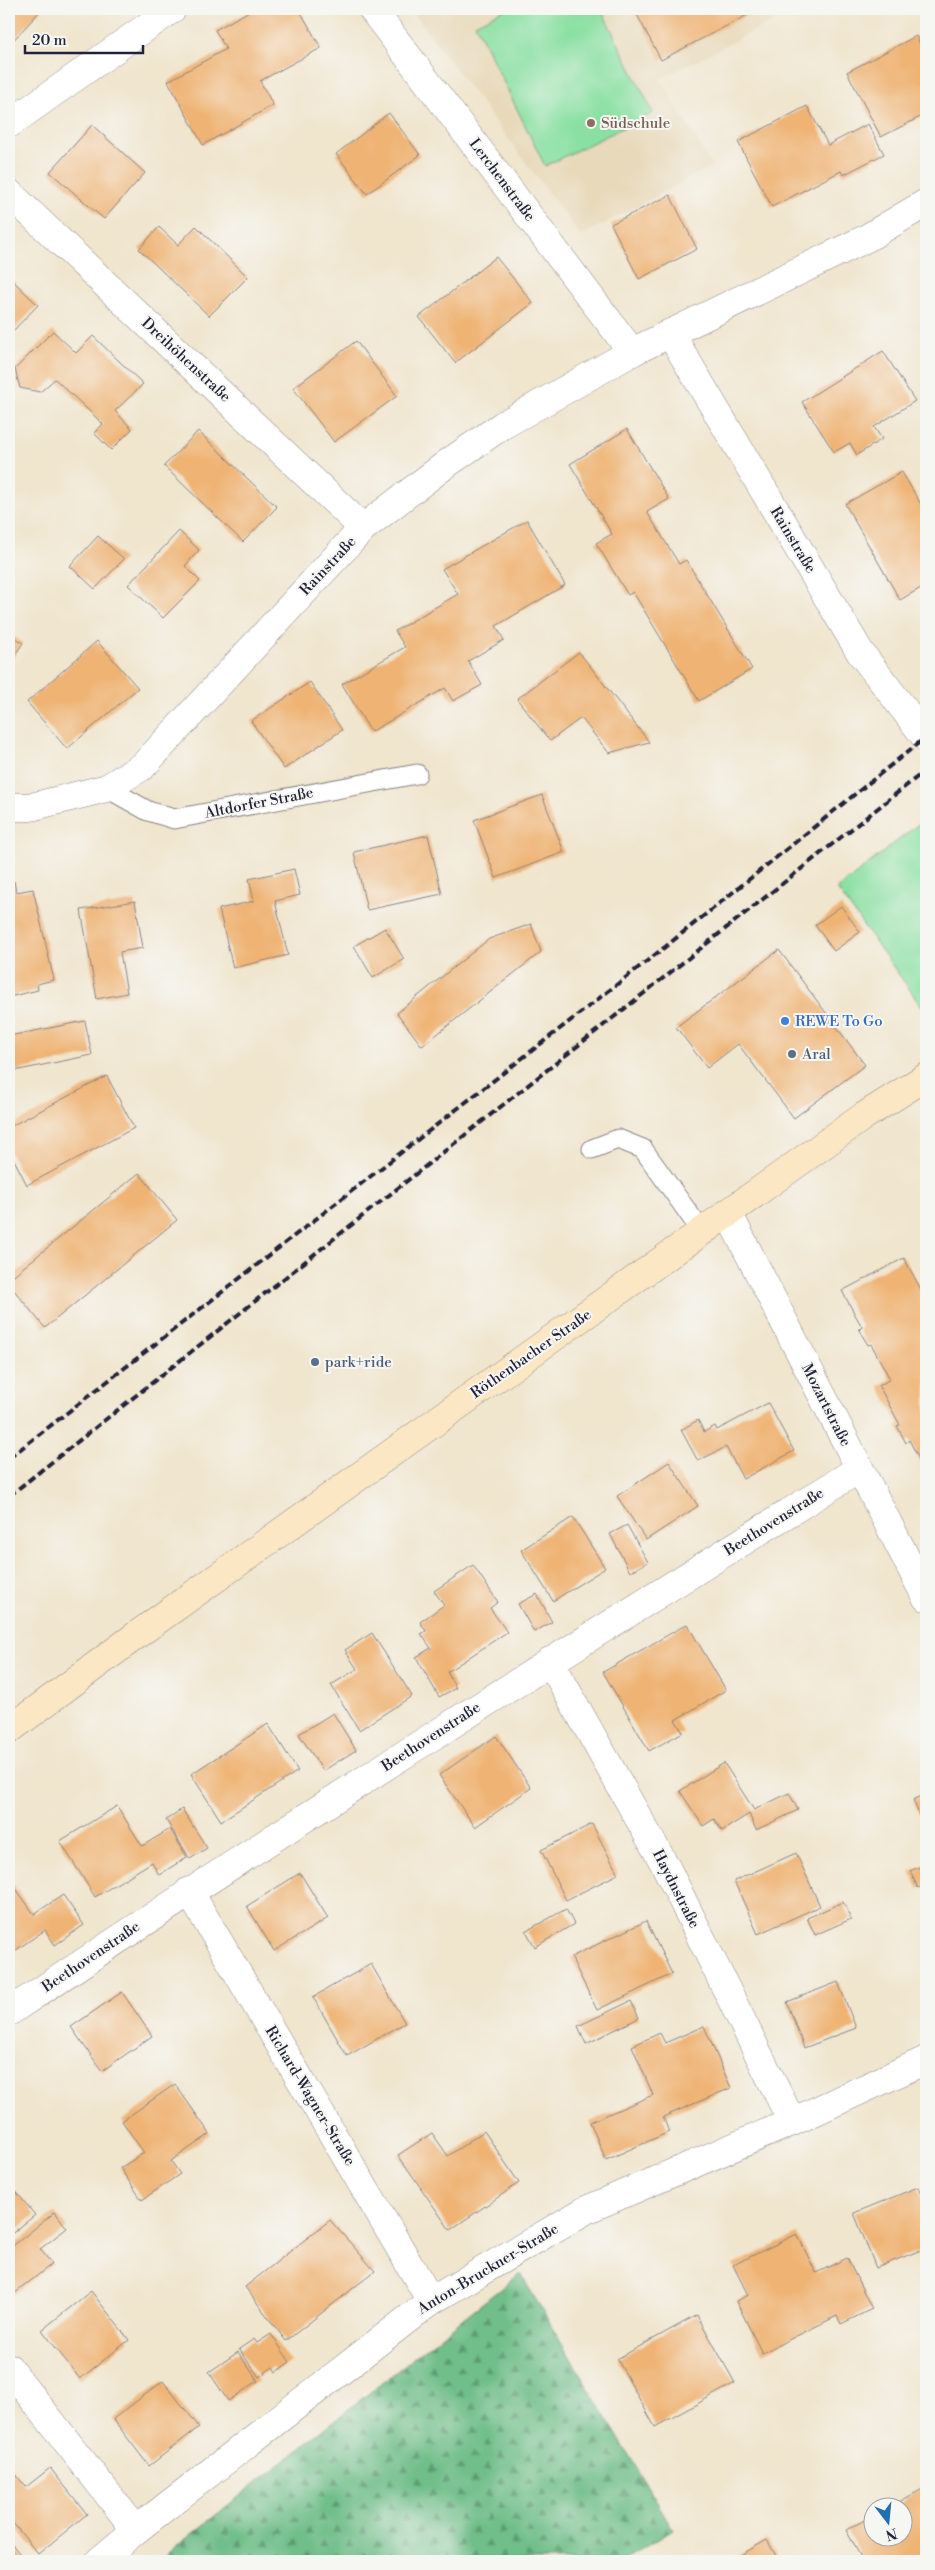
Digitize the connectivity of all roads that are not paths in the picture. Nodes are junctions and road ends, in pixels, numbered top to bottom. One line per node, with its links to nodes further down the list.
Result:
1 (172, 9): 3 (street)
2 (372, 9): 7 (street, Lerchenstraße)
3 (9, 124)
4 (9, 193): 8 (street, Dreihöhenstraße)
5 (926, 203): 6 (street, Rainstraße)
6 (670, 333): 7 (street, Rainstraße); 9 (street, Rainstraße)
7 (632, 352): 8 (street, Rainstraße)
8 (363, 528): 11 (street, Rainstraße)
9 (926, 738)
10 (417, 774): 11 (lane, Altdorfer Straße)
11 (107, 788): 12 (street, Rainstraße)
12 (9, 807)
13 (926, 1077): 15 (main road, Röthenbacher Straße)
14 (592, 1149): 16 (lane)
15 (728, 1213): 16 (main road, Röthenbacher Straße); 17 (street, Mozartstraße)
16 (702, 1232): 20 (main road, Röthenbacher Straße)
17 (859, 1469): 18 (street, Mozartstraße); 19 (street, Beethovenstraße)
18 (926, 1597)
19 (550, 1661): 21 (street, Beethovenstraße); 24 (street, Haydnstraße)
20 (9, 1730)
21 (189, 1891): 22 (street, Beethovenstraße); 25 (street, Richard-Wagner-Straße)
22 (9, 2012)
23 (926, 2060): 24 (street, Anton-Bruckner-Straße)
24 (792, 2122): 25 (street, Anton-Bruckner-Straße)
25 (431, 2301): 27 (street, Anton-Bruckner-Straße)
26 (9, 2368): 27 (street)
27 (136, 2530): 28 (street, Anton-Bruckner-Straße)
28 (99, 2561)

